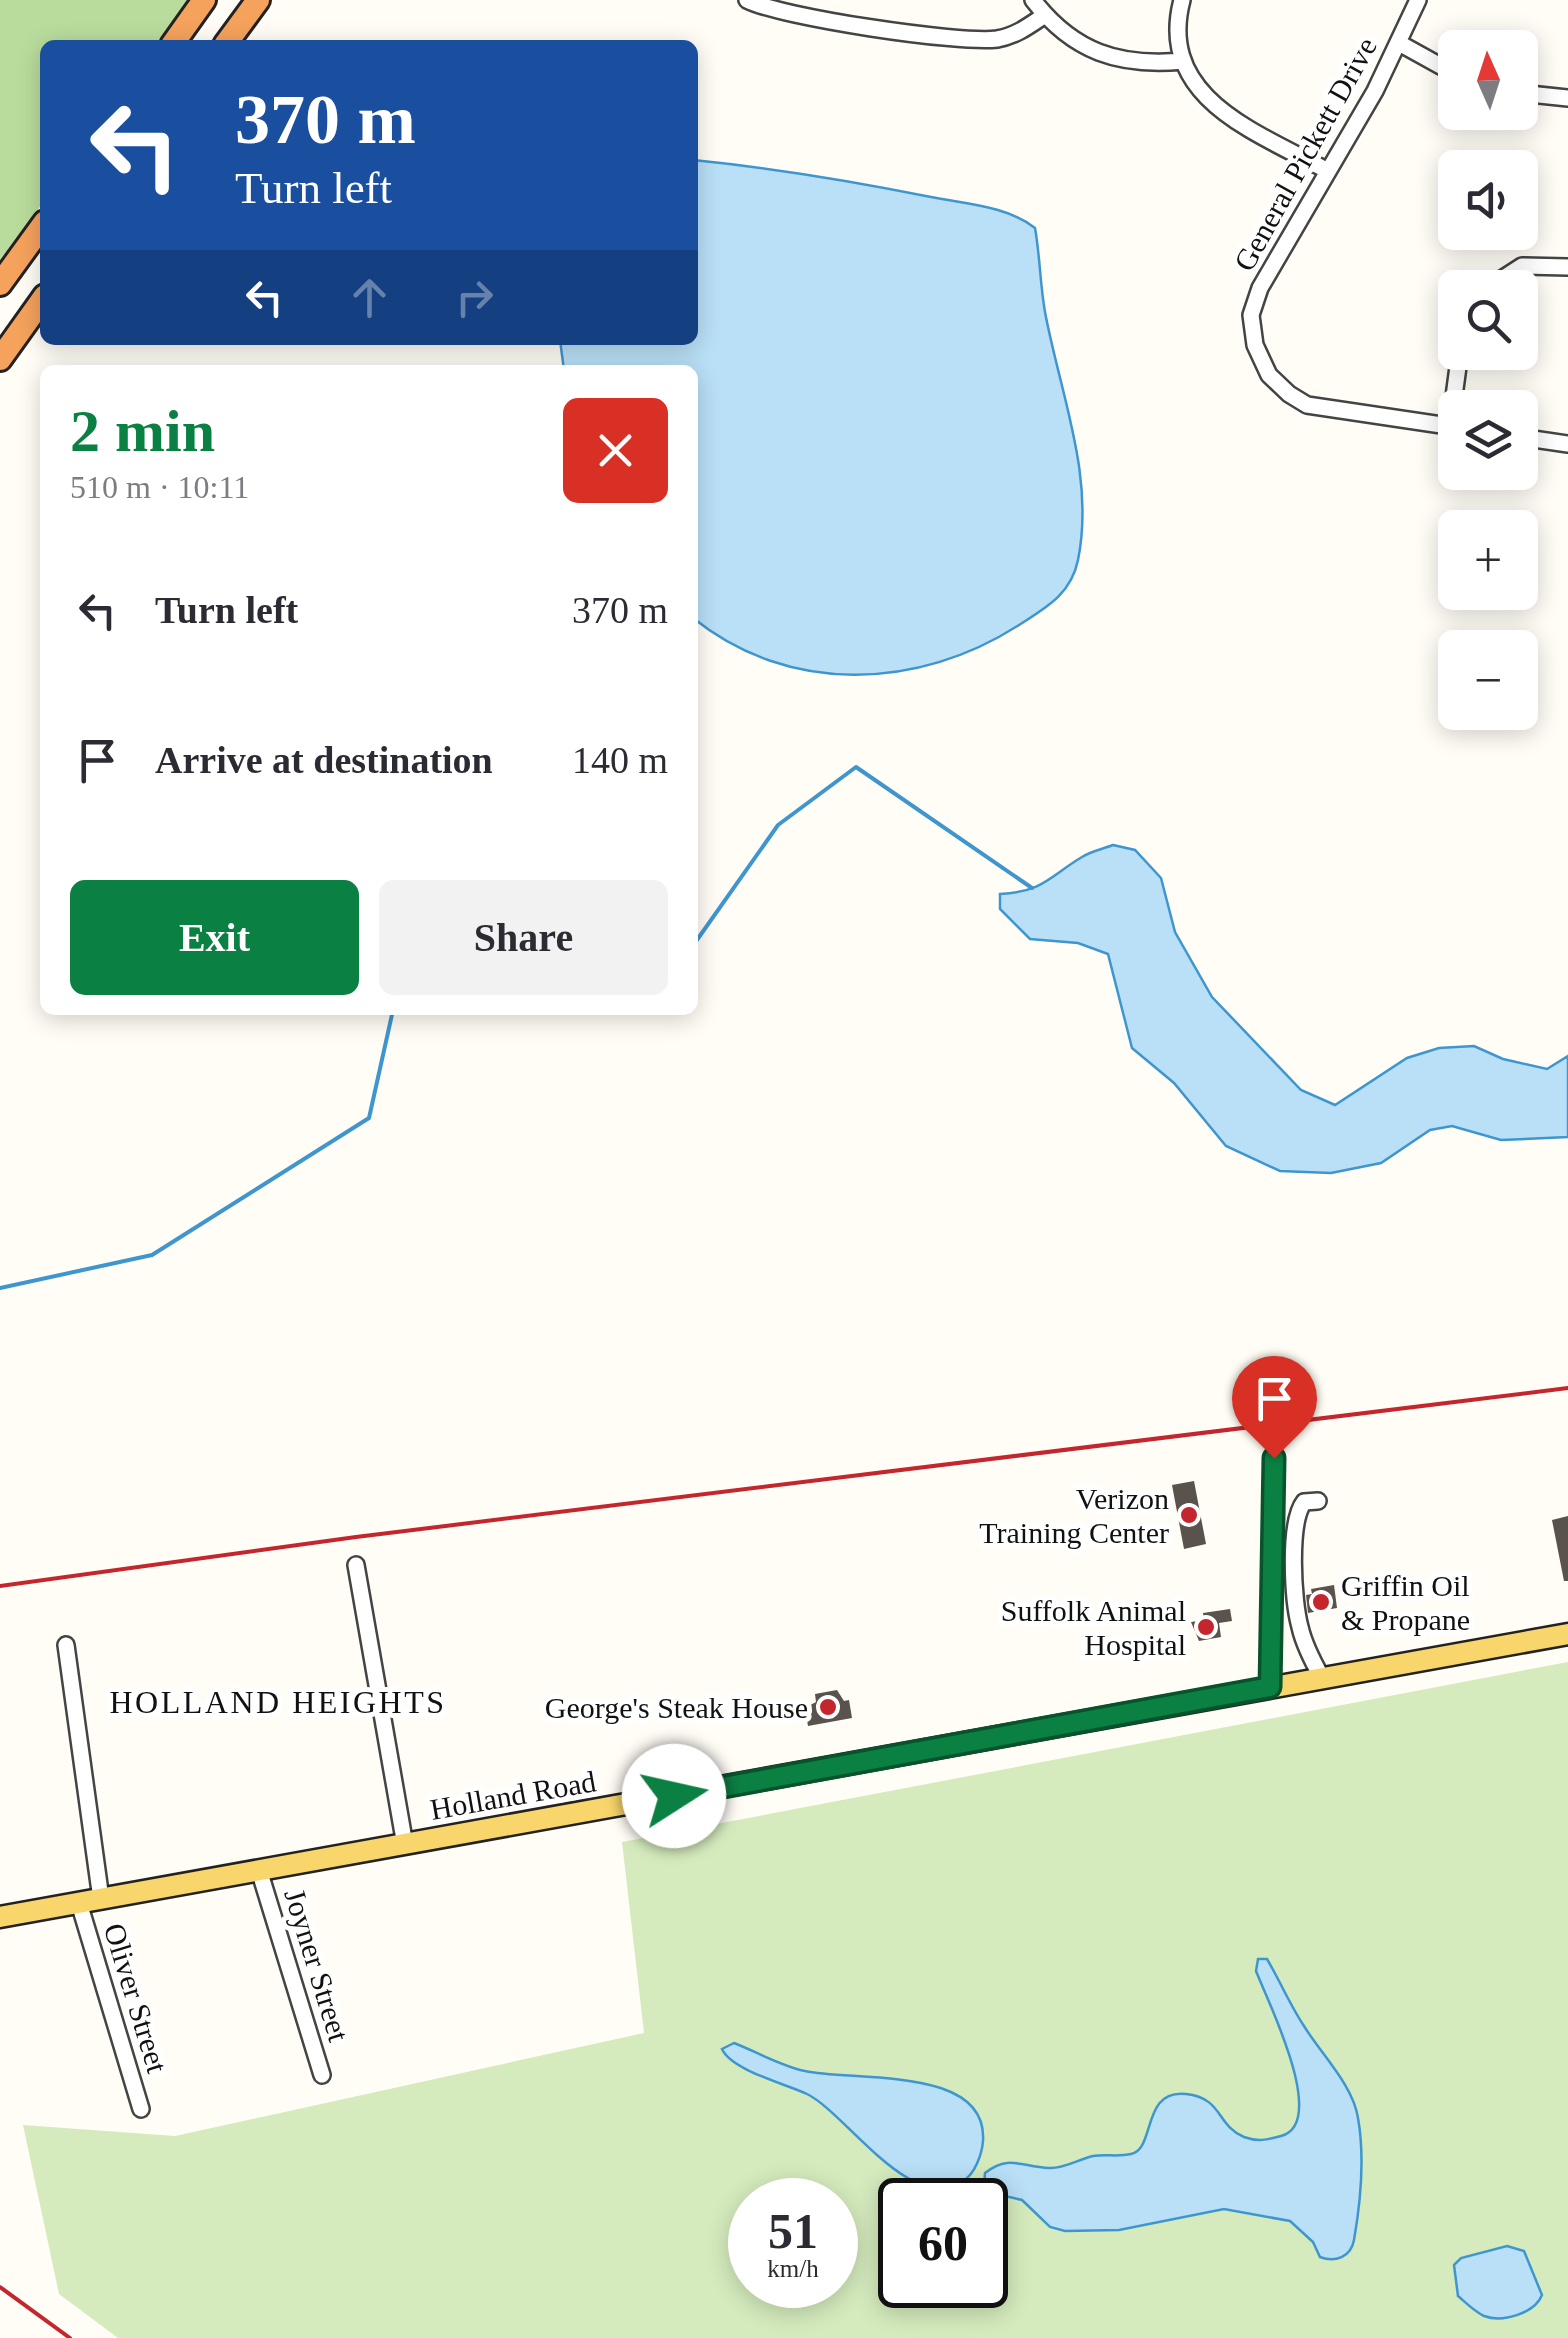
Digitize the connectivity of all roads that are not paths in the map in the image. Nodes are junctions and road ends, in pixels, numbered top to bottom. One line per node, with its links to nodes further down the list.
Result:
1 (204, 0): 8 (highway)
2 (258, 0): 9 (highway)
3 (746, 0): 7 (street)
4 (1033, 0): 7 (street)
5 (1182, 0): 11 (street)
6 (1418, 0): 10 (street, General Pickett Drive)
7 (1045, 15): 11 (street)
8 (176, 40)
9 (230, 40)
10 (1399, 43): 12 (street); 15 (street, General Pickett Drive)
11 (1182, 62): 15 (street)
12 (1438, 65)
13 (1538, 94): 14 (street)
14 (1568, 98)
15 (1328, 171): 22 (street, General Pickett Drive)
16 (40, 229): 19 (highway)
17 (1568, 267): 18 (street)
18 (1516, 270)
19 (0, 284)
20 (40, 303): 21 (highway)
21 (0, 359)
22 (1438, 425)
23 (1538, 440): 24 (street)
24 (1568, 444)
25 (1274, 1458): 31 (street)
26 (1318, 1500): 30 (street)
27 (356, 1565): 32 (street)
28 (1568, 1634): 30 (main road, Holland Road)
29 (66, 1645): 34 (street)
30 (1322, 1678): 31 (main road, Holland Road)
31 (1270, 1687): 32 (main road, Holland Road)
32 (405, 1845): 33 (main road, Holland Road)
33 (259, 1870): 34 (main road, Holland Road); 37 (street, Joyner Street)
34 (102, 1899): 35 (main road, Holland Road)
35 (79, 1903): 36 (main road, Holland Road); 38 (street, Oliver Street)
36 (0, 1918)
37 (322, 2075)
38 (140, 2109)

